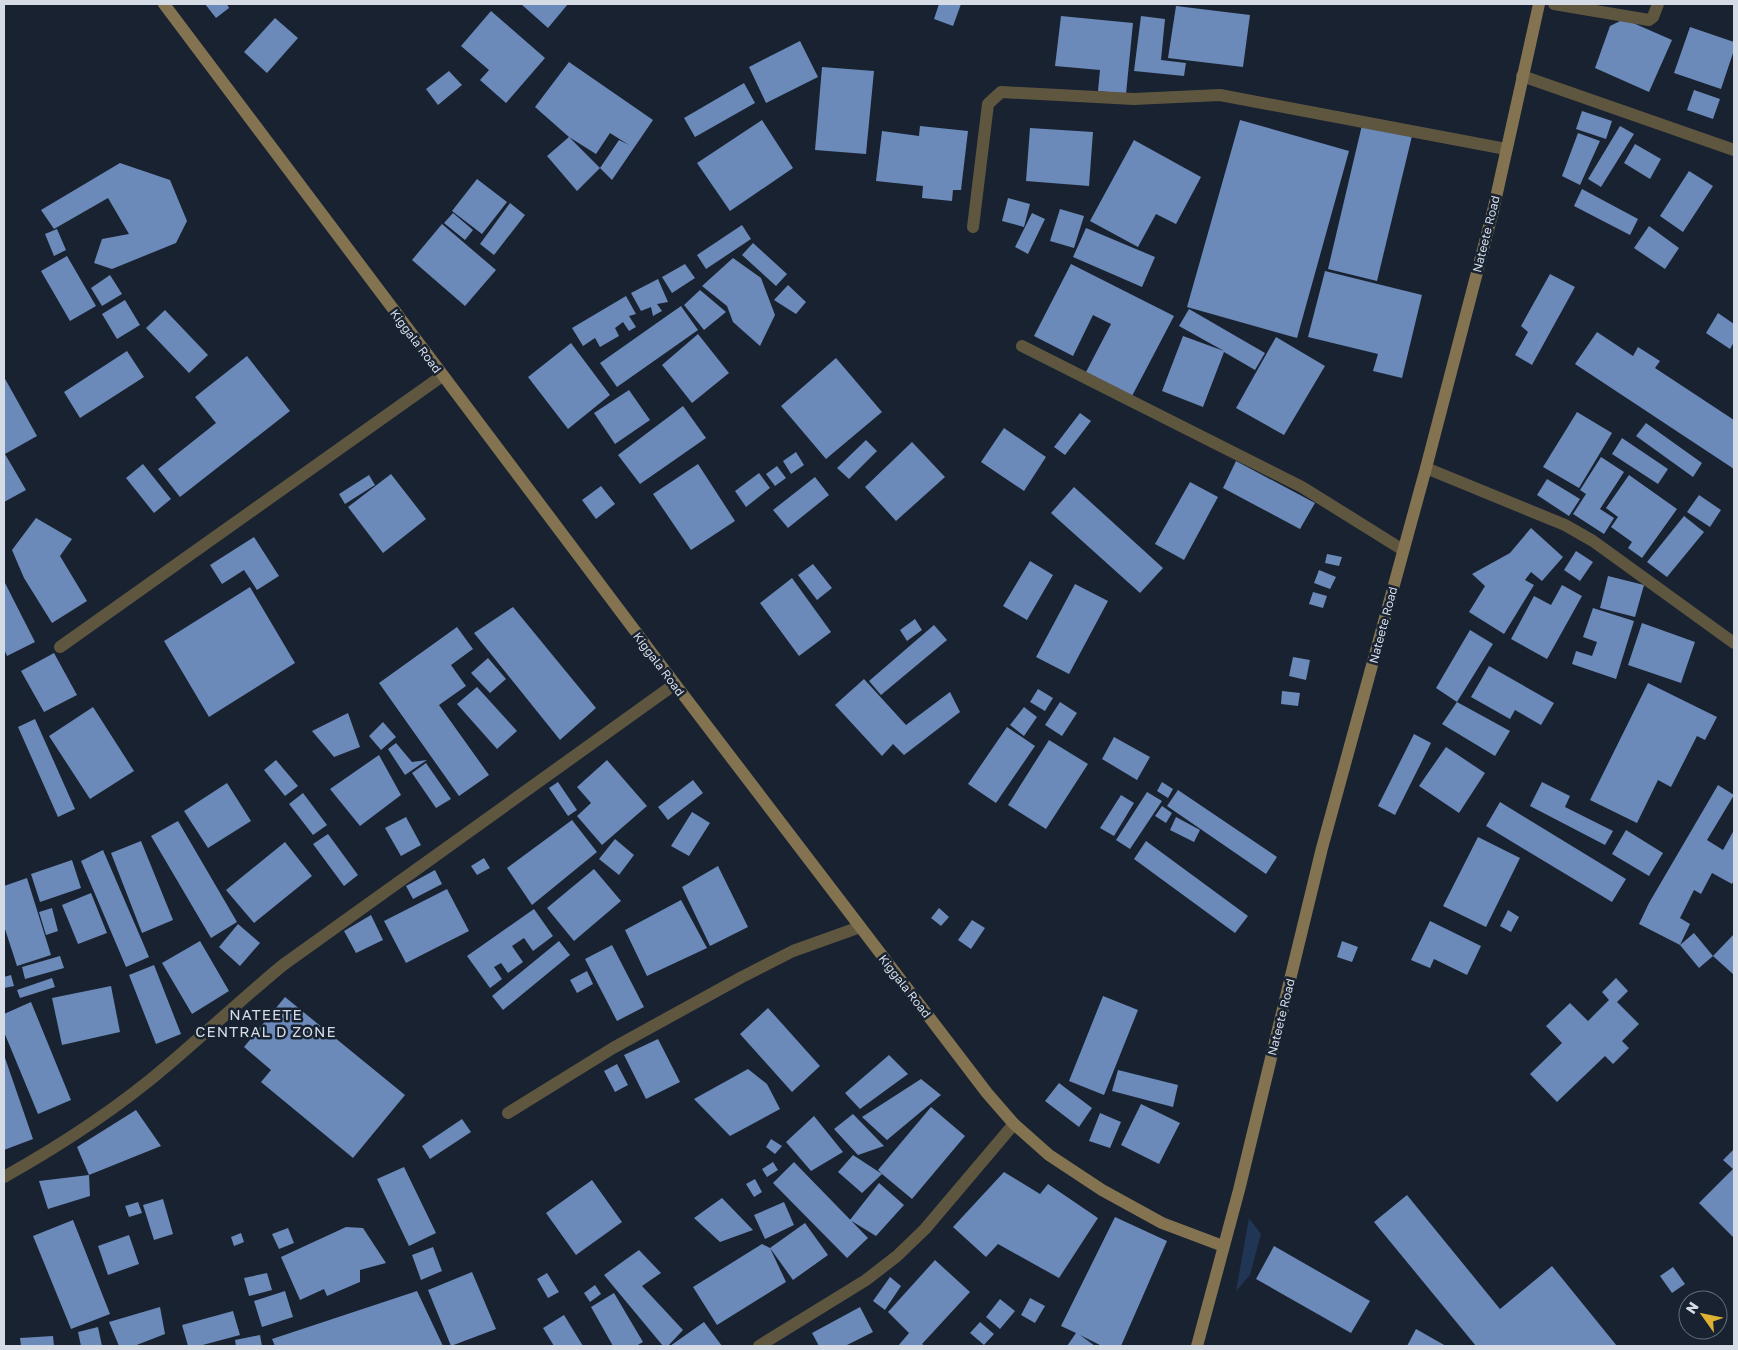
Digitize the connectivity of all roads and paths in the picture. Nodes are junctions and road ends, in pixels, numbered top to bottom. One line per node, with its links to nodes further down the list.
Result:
1 (164, 4): 10 (street, Kiggala Road)
2 (1539, 4): 5 (street, Nateete Road)
3 (1554, 4): 4 (street)
4 (1658, 4)
5 (1522, 76): 6 (street, Nateete Road); 7 (street)
6 (1506, 149): 8 (street); 11 (street, Nateete Road)
7 (1734, 150)
8 (973, 227)
9 (1022, 346): 12 (street)
10 (442, 376): 14 (street); 15 (street, Kiggala Road)
11 (1426, 468): 12 (street, Nateete Road); 13 (street)
12 (1403, 550): 20 (street, Nateete Road)
13 (1734, 643)
14 (60, 647)
15 (675, 684): 16 (street, Kiggala Road); 19 (street)
16 (860, 927): 17 (street); 18 (street, Kiggala Road)
17 (508, 1113)
18 (1014, 1124): 20 (street, Kiggala Road); 21 (street)
19 (4, 1176)
20 (1224, 1246): 22 (street, Nateete Road)
21 (759, 1346)
22 (1197, 1346)

